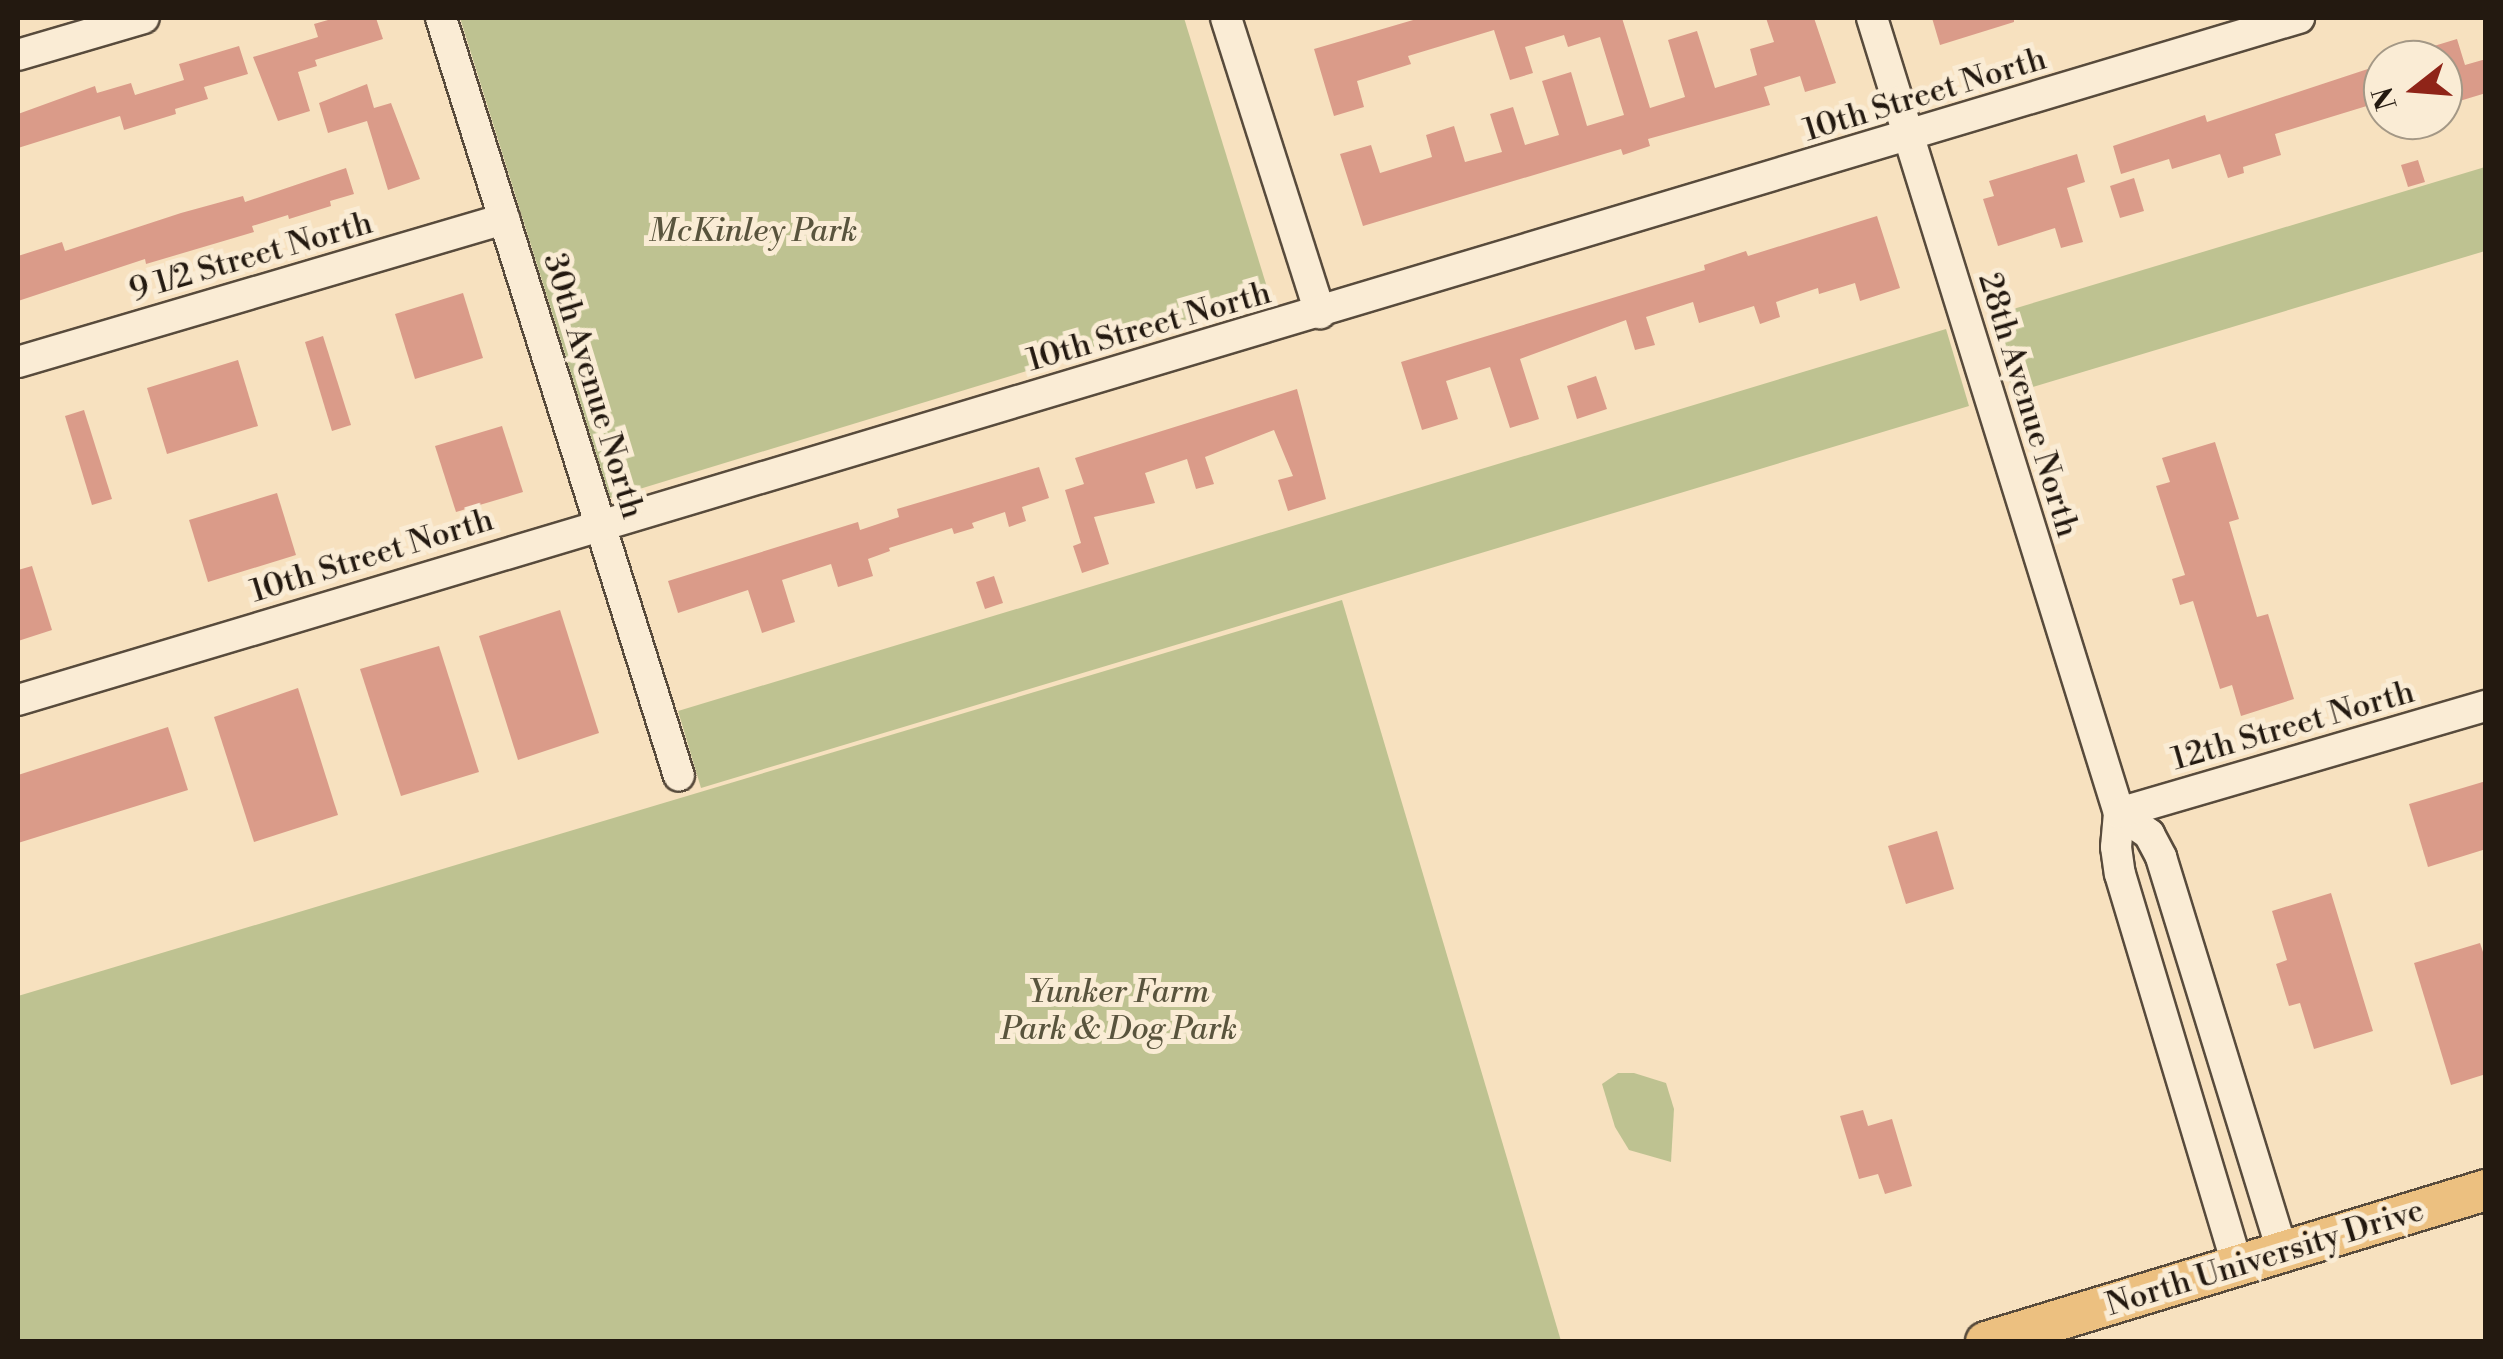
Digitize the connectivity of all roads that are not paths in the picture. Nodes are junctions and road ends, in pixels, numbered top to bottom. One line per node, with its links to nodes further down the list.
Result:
1 (144, 18): 6 (street)
2 (441, 18): 8 (street, 30th Avenue North)
3 (1226, 18): 9 (street)
4 (1872, 18): 7 (street, 28th Avenue North)
5 (2299, 18): 7 (street, 10th Street North)
6 (18, 55)
7 (1908, 138): 9 (street, 10th Street North); 15 (street, 28th Avenue North)
8 (504, 220): 10 (street, 9 1/2 Street North); 11 (street, 30th Avenue North)
9 (1320, 314): 11 (street, 10th Street North)
10 (18, 362)
11 (600, 523): 12 (street, 10th Street North); 14 (street, 30th Avenue North)
12 (18, 700)
13 (2486, 706): 15 (street, 12th Street North)
14 (679, 776)
15 (2119, 812): 17 (street, 28th Avenue North); 18 (street, 28th Avenue North)
16 (2486, 1190): 17 (main road, North University Drive)
17 (2284, 1252): 18 (main road, North University Drive)
18 (2238, 1267): 19 (main road, North University Drive)
19 (1986, 1342)

